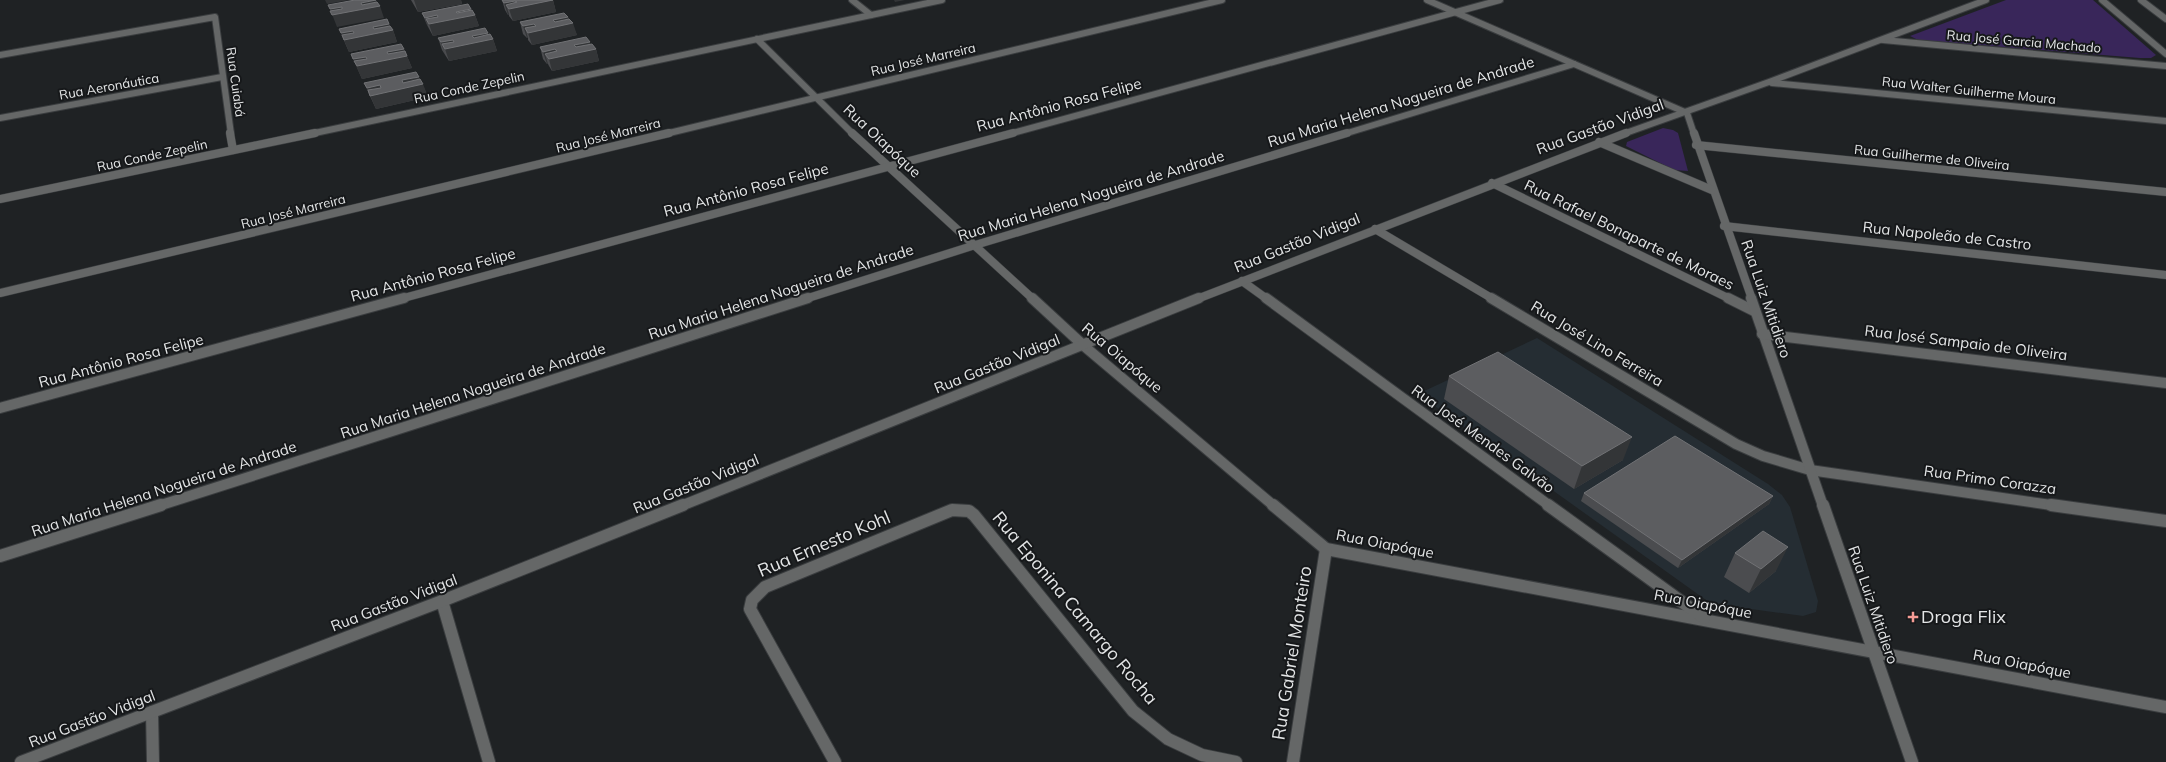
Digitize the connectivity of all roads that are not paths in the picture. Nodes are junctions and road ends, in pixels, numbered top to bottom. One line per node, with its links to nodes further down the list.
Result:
1 (852, 0): 10 (street)
2 (942, 0): 10 (street, Rua Conde Zepelin)
3 (1222, 0): 20 (street, Rua José Marreira)
4 (1427, 0): 9 (street)
5 (1500, 0): 9 (street, Rua Antônio Rosa Felipe)
6 (1986, 0): 13 (street, Rua Gastão Vidigal)
7 (2102, 0): 15 (street)
8 (2141, 0): 11 (street)
9 (1455, 12): 16 (street); 27 (street, Rua Antônio Rosa Felipe)
10 (871, 15): 12 (street, Rua Conde Zepelin)
11 (2166, 20)
12 (757, 39): 20 (street, Rua Oiapóque); 26 (street, Rua Conde Zepelin)
13 (1879, 40): 17 (street, Rua José Garcia Machado); 19 (street, Rua Gastão Vidigal)
14 (0, 54): 18 (street, Rua Cuiabá)
15 (2166, 54)
16 (1574, 64): 21 (street); 34 (street, Rua Maria Helena Nogueira de Andrade)
17 (2166, 66)
18 (222, 77): 22 (street, Rua Aeronáutica); 26 (street, Rua Cuiabá)
19 (1769, 82): 21 (street, Rua Gastão Vidigal); 23 (street, Rua Walter Guilherme Moura)
20 (814, 98): 27 (street, Rua Oiapóque); 37 (street, Rua José Marreira)
21 (1687, 113): 24 (street, Rua Gastão Vidigal); 25 (street, Rua Luiz Mitidiero)
22 (0, 118)
23 (2166, 121)
24 (1599, 142): 28 (street, Rua Gastão Vidigal); 29 (street)
25 (1696, 145): 29 (street, Rua Luiz Mitidiero); 30 (street, Rua Guilherme de Oliveira)
26 (233, 150): 31 (street, Rua Conde Zepelin)
27 (887, 166): 34 (street, Rua Oiapóque); 42 (street, Rua Antônio Rosa Felipe)
28 (1492, 183): 33 (street, Rua Gastão Vidigal); 38 (street, Rua Rafael Bonaparte de Moraes)
29 (1712, 190): 32 (street, Rua Luiz Mitidiero)
30 (2166, 192)
31 (0, 199)
32 (1724, 226): 35 (street, Rua Napoleão de Castro); 38 (street, Rua Luiz Mitidiero)
33 (1375, 229): 36 (street, Rua Gastão Vidigal); 43 (street, Rua José Lino Ferreira)
34 (972, 246): 40 (street, Rua Oiapóque); 47 (street, Rua Maria Helena Nogueira de Andrade)
35 (2166, 275)
36 (1242, 281): 40 (street, Rua Gastão Vidigal); 49 (street, Rua José Mendes Galvão)
37 (0, 294)
38 (1754, 311): 39 (street, Rua Luiz Mitidiero)
39 (1762, 334): 41 (street, Rua José Sampaio de Oliveira); 43 (street, Rua Luiz Mitidiero)
40 (1084, 346): 46 (street, Rua Oiapóque); 48 (street, Rua Gastão Vidigal)
41 (2166, 383)
42 (0, 408)
43 (1810, 470): 45 (street, Rua Primo Corazza); 50 (street, Rua Luiz Mitidiero)
44 (952, 510): 56 (street, Rua Ernesto Kohl); 57 (street, Rua Eponina Camargo Rocha)
45 (2166, 521)
46 (1326, 549): 49 (street, Rua Oiapóque); 58 (street, Rua Gabriel Monteiro)
47 (0, 556)
48 (442, 601): 52 (street, Rua Gastão Vidigal); 55 (street)
49 (1707, 620): 50 (street, Rua Oiapóque)
50 (1874, 652): 51 (street, Rua Oiapóque); 59 (street, Rua Luiz Mitidiero)
51 (2166, 707)
52 (152, 712): 53 (street, Rua Gastão Vidigal); 54 (street)
53 (21, 762)
54 (153, 762)
55 (489, 762)
56 (836, 762)
57 (1236, 762)
58 (1293, 762)
59 (1912, 762)

